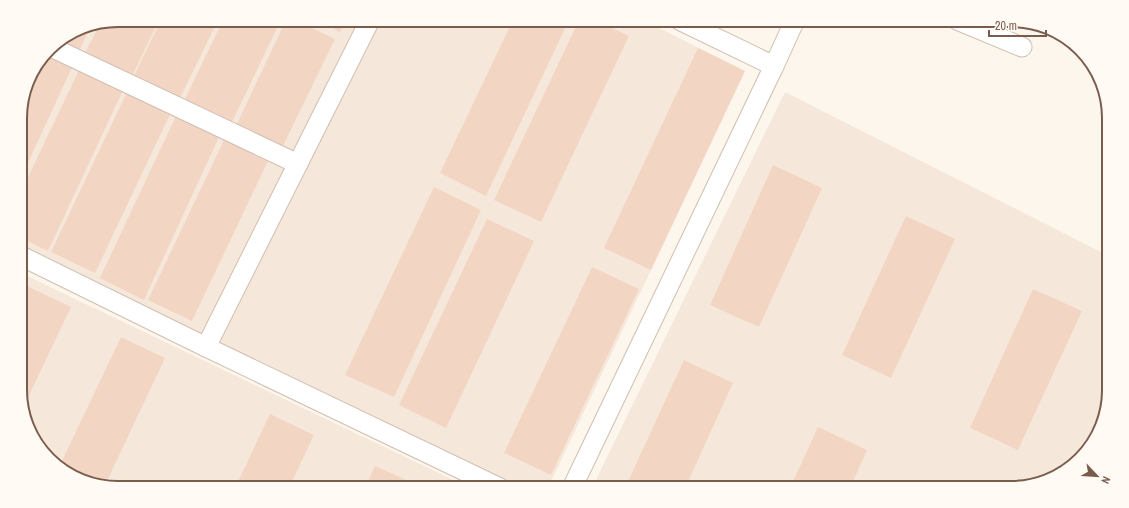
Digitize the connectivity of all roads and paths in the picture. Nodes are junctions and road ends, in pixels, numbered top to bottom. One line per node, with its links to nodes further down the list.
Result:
1 (366, 27): 8 (street)
2 (693, 27): 7 (street)
3 (792, 27): 7 (street)
4 (974, 27): 5 (street)
5 (1022, 47)
6 (58, 50): 8 (street)
7 (774, 66): 12 (street)
8 (298, 164): 10 (street)
9 (27, 259): 10 (street)
10 (206, 347): 11 (street)
11 (485, 481)
12 (575, 481)

